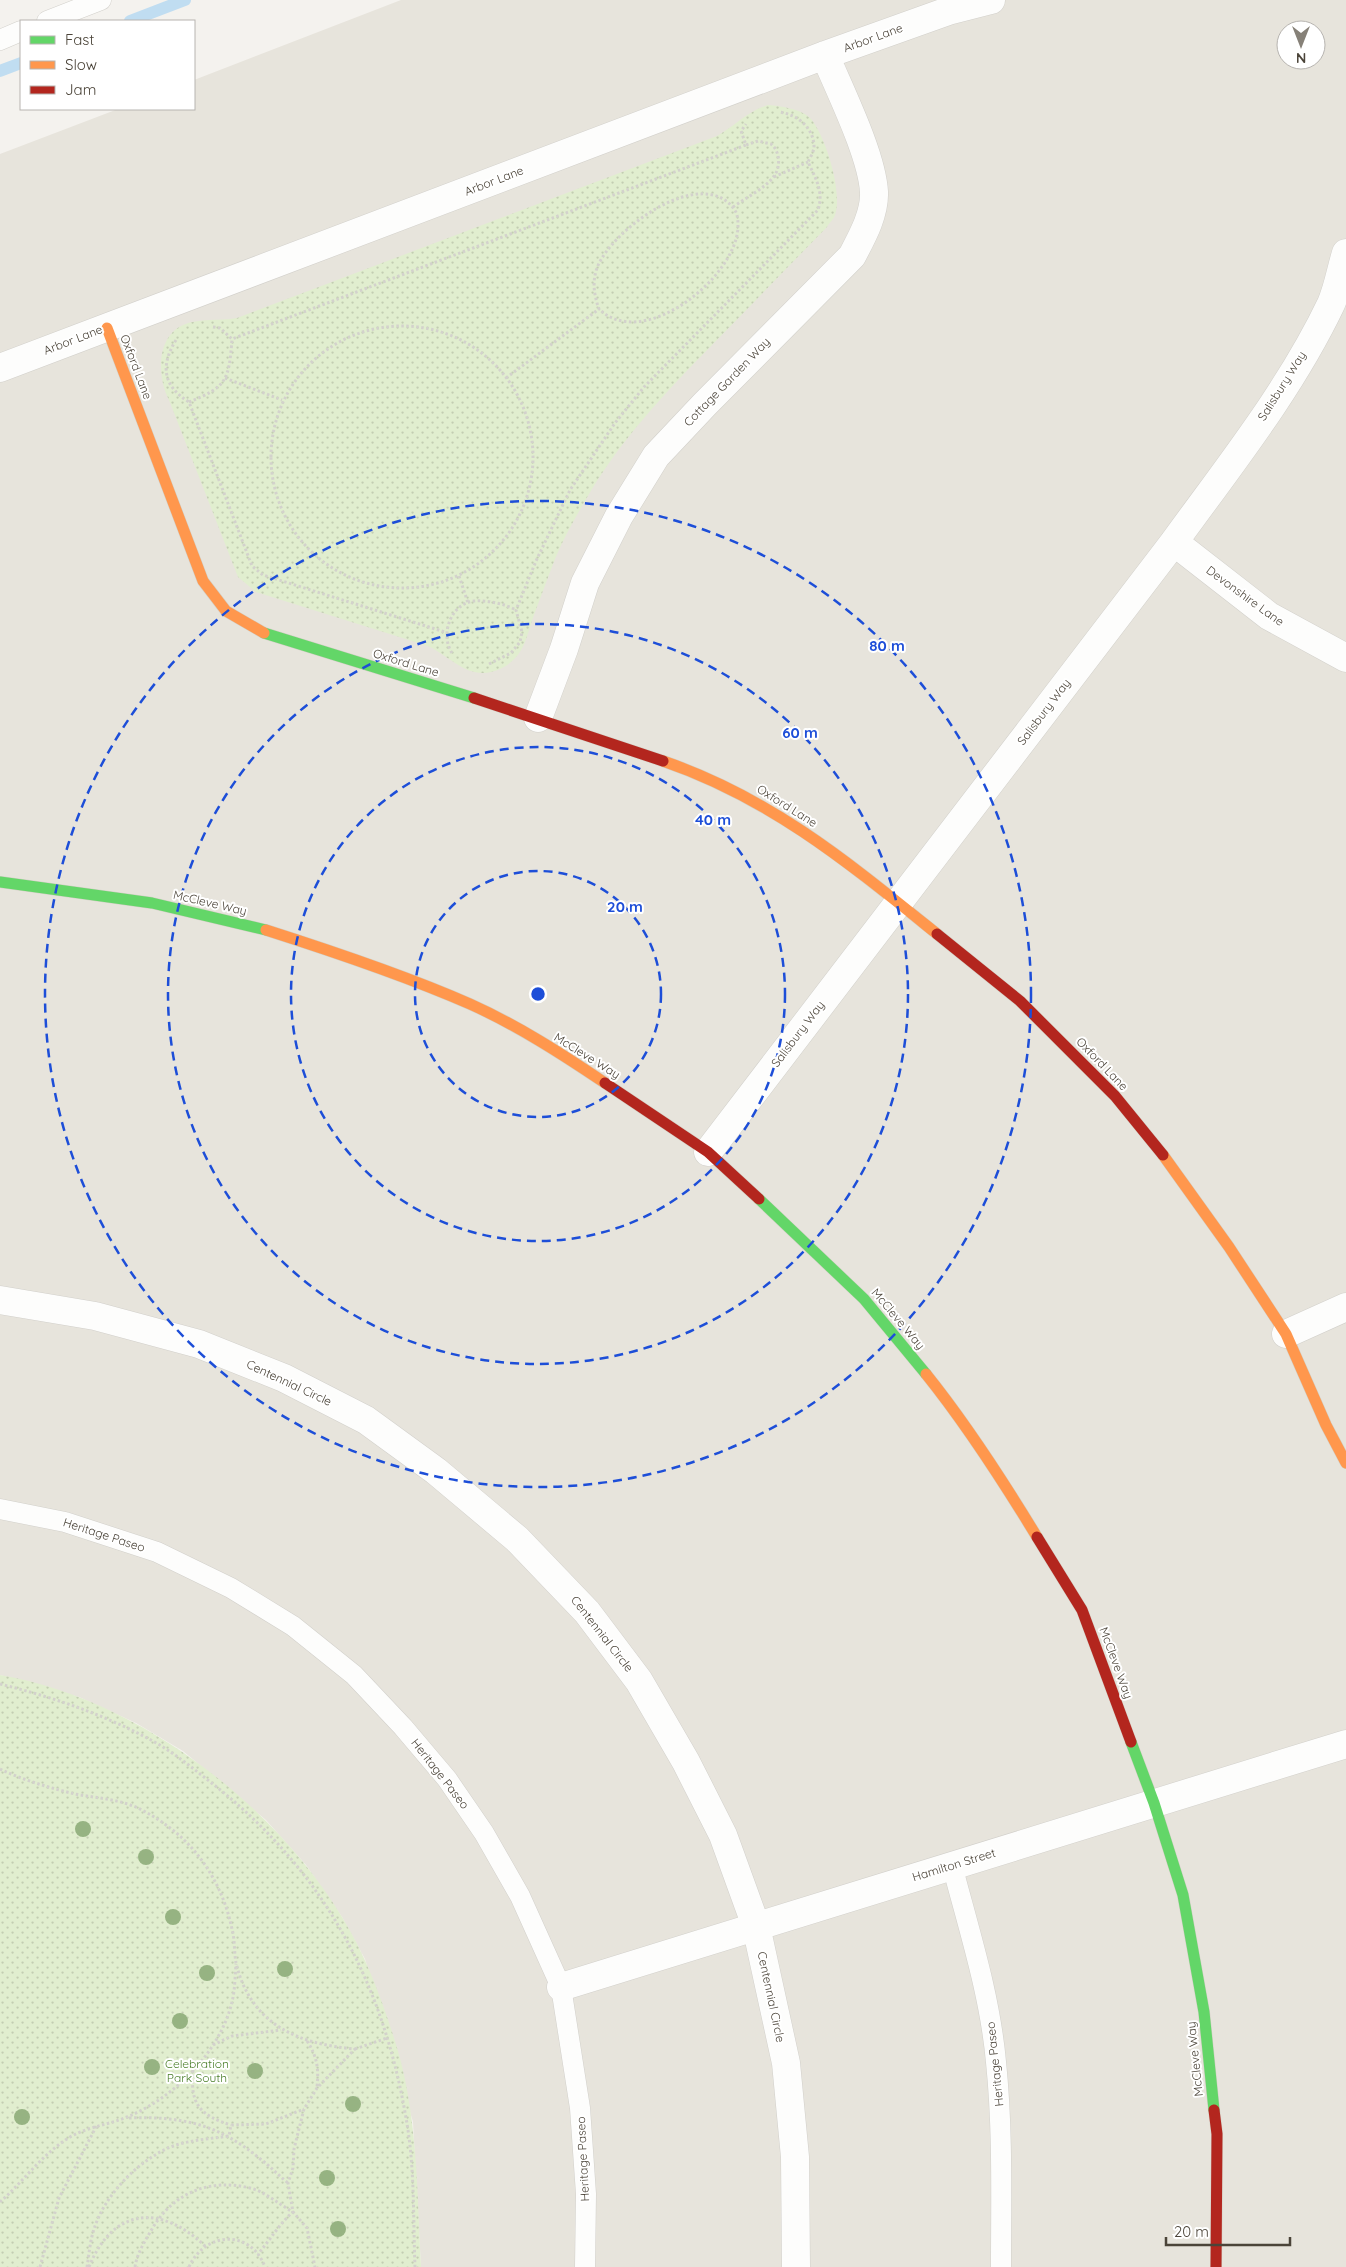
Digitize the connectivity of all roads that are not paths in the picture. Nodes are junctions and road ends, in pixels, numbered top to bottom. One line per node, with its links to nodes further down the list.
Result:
1 (101, 0): 3 (lane)
2 (991, 0): 6 (street, Arbor Lane)
3 (50, 20)
4 (20, 31): 5 (lane)
5 (0, 40)
6 (826, 55): 8 (street, Arbor Lane); 12 (street, Cottage Garden Way)
7 (1346, 253): 10 (street, Salisbury Way)
8 (107, 328): 9 (street, Arbor Lane); 12 (street, Oxford Lane)
9 (0, 368)
10 (1174, 542): 11 (street, Devonshire Lane); 14 (street, Salisbury Way)
11 (1346, 658)
12 (538, 718): 14 (street, Oxford Lane)
13 (0, 882): 15 (street, McCleve Way)
14 (898, 903): 15 (street, Salisbury Way); 18 (street, Oxford Lane)
15 (708, 1152): 22 (street, McCleve Way)
16 (0, 1300): 24 (street, Centennial Circle)
17 (1346, 1307): 18 (street)
18 (1286, 1334): 19 (street, Oxford Lane)
19 (1346, 1463)
20 (0, 1509): 25 (lane, Heritage Paseo)
21 (1346, 1744): 22 (street, Hamilton Street)
22 (1154, 1803): 23 (street, Hamilton Street); 29 (street, McCleve Way)
23 (952, 1866): 24 (street, Hamilton Street); 28 (lane, Heritage Paseo)
24 (756, 1926): 25 (street, Hamilton Street); 27 (street, Centennial Circle)
25 (561, 1986): 26 (lane, Heritage Paseo)
26 (585, 2267)
27 (796, 2267)
28 (1002, 2267)
29 (1216, 2267)

